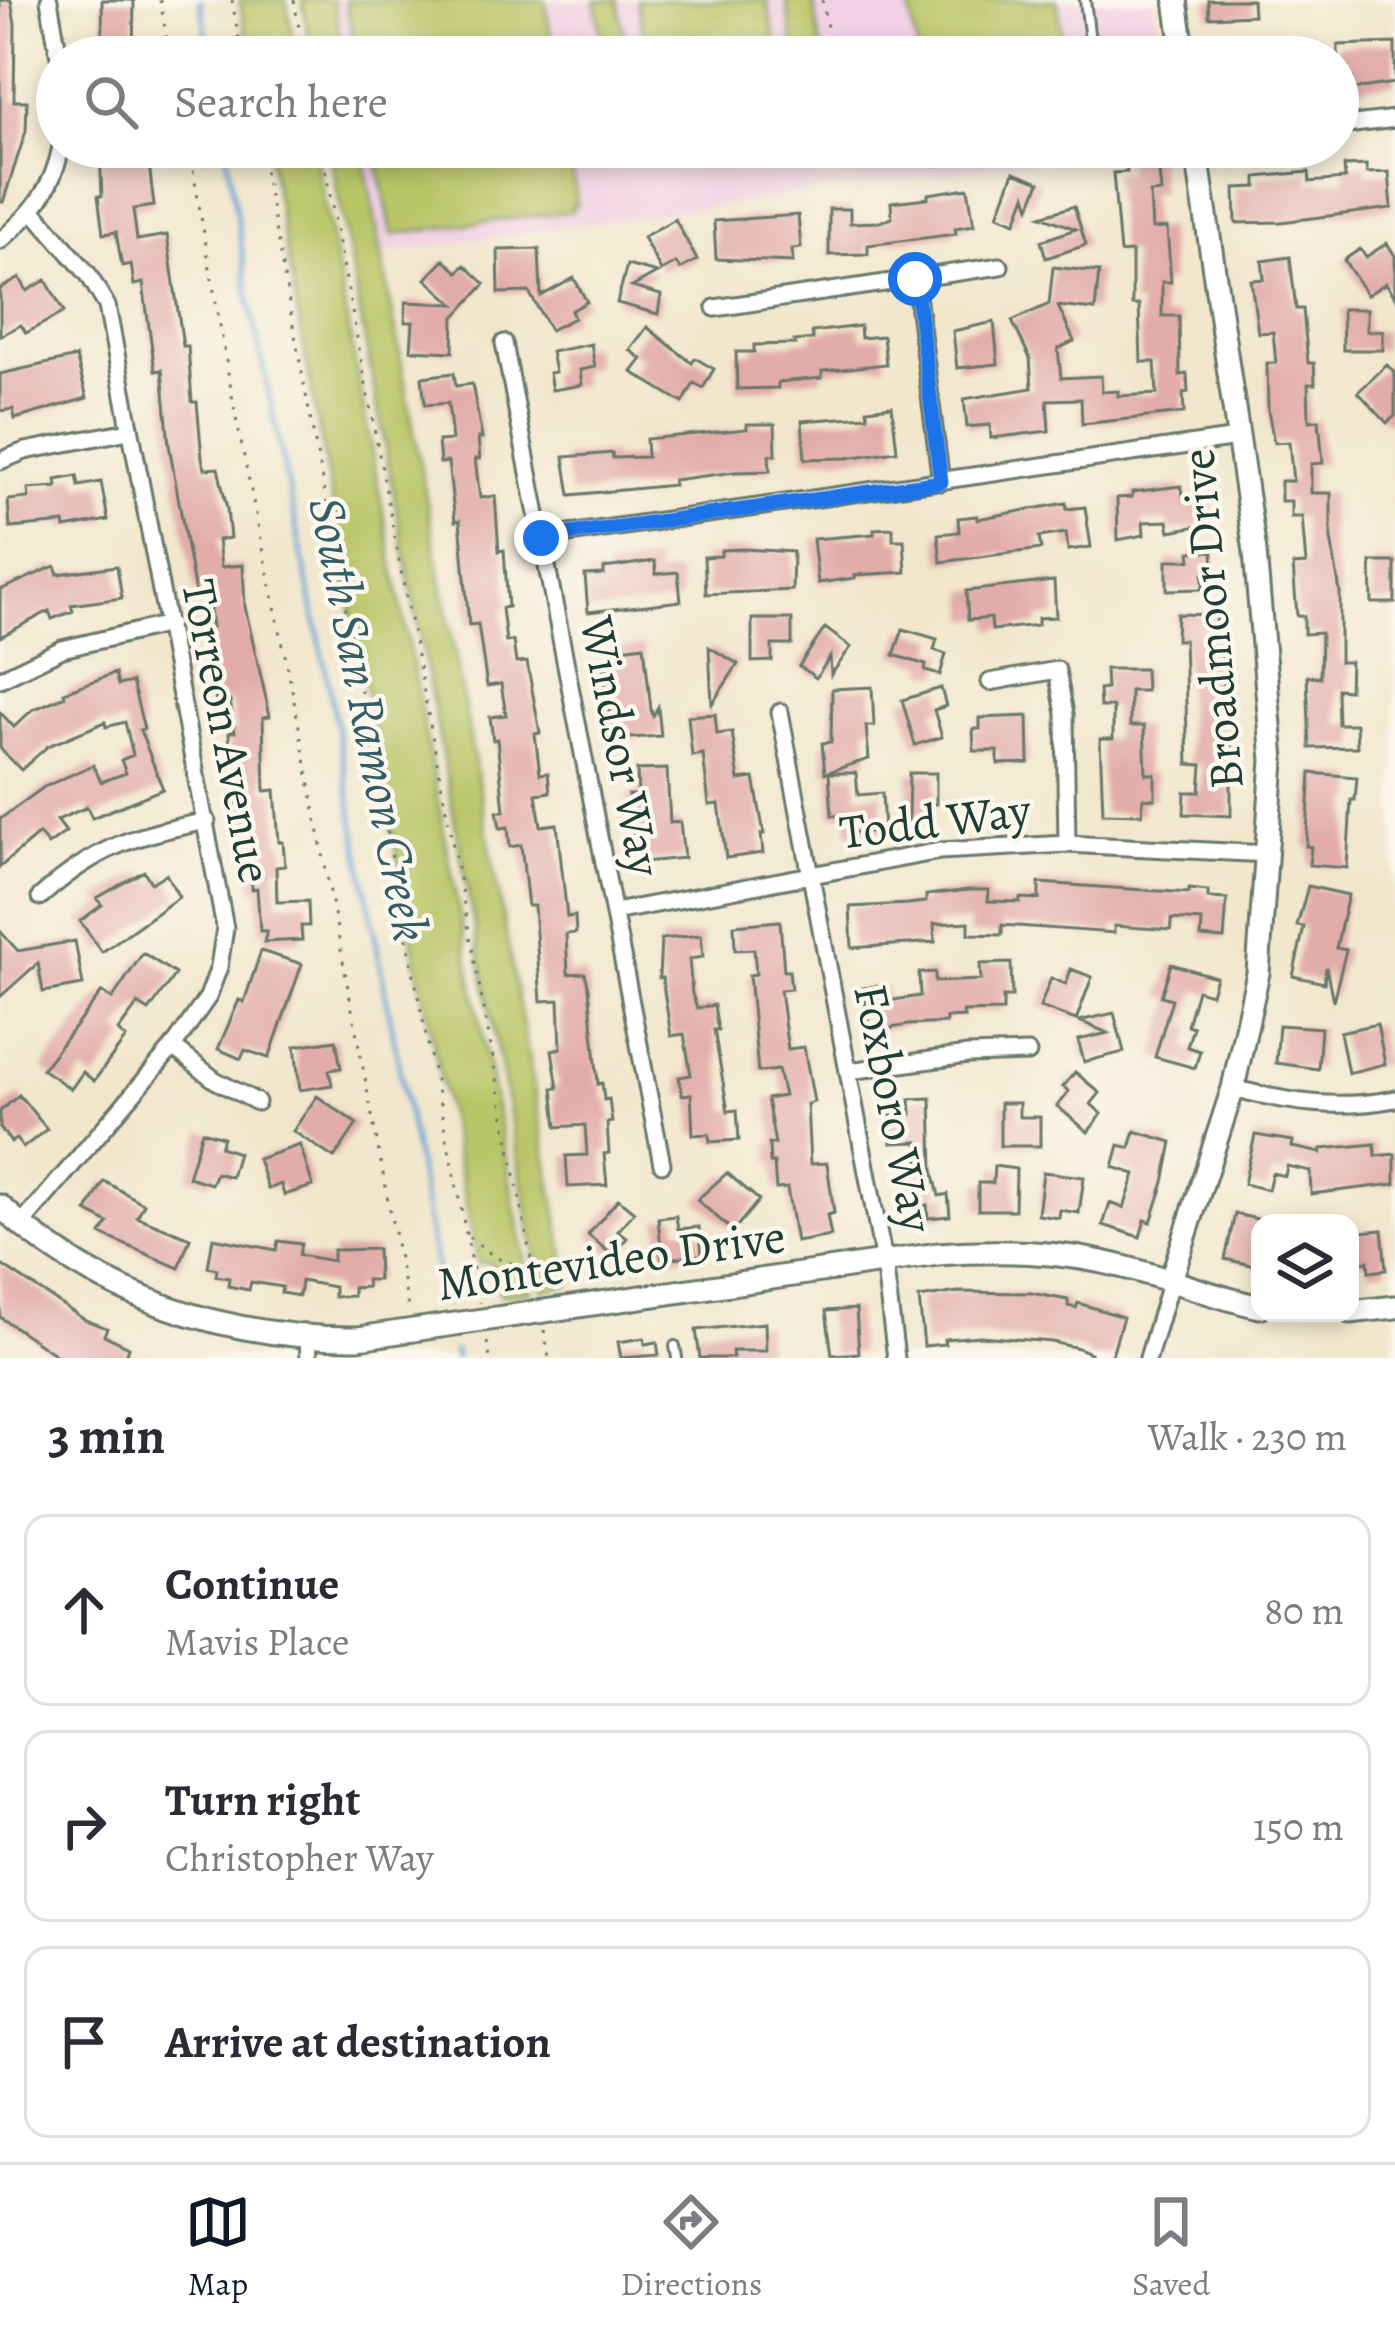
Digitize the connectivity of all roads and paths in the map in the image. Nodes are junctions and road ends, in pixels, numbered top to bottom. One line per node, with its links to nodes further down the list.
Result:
1 (49, 0): 8 (street)
2 (160, 0): 9 (path)
3 (232, 0): 10 (path)
4 (293, 0): 11 (path)
5 (822, 0): 12 (path)
6 (1085, 0): 13 (lane)
7 (1176, 0): 14 (street)
8 (55, 36)
9 (166, 36)
10 (238, 36)
11 (300, 36)
12 (829, 36)
13 (1089, 36)
14 (1181, 36)
15 (1395, 118): 16 (street)
16 (1359, 123)
17 (57, 168): 22 (street)
18 (193, 168): 61 (path)
19 (264, 168): 52 (path)
20 (325, 168): 54 (path)
21 (1199, 168): 29 (street, Broadmoor Drive)
22 (34, 212): 23 (street); 28 (street, Torreon Avenue)
23 (0, 242)
24 (1000, 266): 25 (street)
25 (915, 279): 26 (street); 31 (street)
26 (715, 308)
27 (504, 343): 32 (street, Windsor Way)
28 (129, 431): 30 (street); 33 (street, Torreon Avenue)
29 (1238, 438): 31 (street); 39 (street, Broadmoor Drive)
30 (0, 461)
31 (941, 482): 32 (street)
32 (541, 538): 42 (street, Windsor Way)
33 (169, 624): 34 (street); 37 (street, Torreon Avenue)
34 (0, 679)
35 (991, 682): 38 (street)
36 (780, 712): 40 (street, Foxboro Way)
37 (207, 821): 41 (street); 43 (street, Torreon Avenue)
38 (1067, 844): 39 (street, Todd Way); 40 (street, Todd Way)
39 (1269, 854): 46 (street, Broadmoor Drive)
40 (811, 874): 42 (street, Todd Way); 45 (street, Foxboro Way)
41 (40, 897)
42 (614, 912): 49 (street, Windsor Way)
43 (173, 1047): 48 (street); 51 (street, Torreon Avenue)
44 (1028, 1053): 45 (street)
45 (849, 1071): 53 (street, Foxboro Way)
46 (1233, 1088): 47 (street); 55 (street, Broadmoor Drive)
47 (1395, 1099)
48 (257, 1102)
49 (662, 1164)
50 (0, 1206): 51 (street, Montevideo Drive)
51 (21, 1225): 63 (street, Montevideo Drive)
52 (467, 1236): 54 (path); 60 (path)
53 (884, 1262): 55 (street, Montevideo Drive); 59 (street, Montevideo Drive); 67 (street, Foxboro Way)
54 (532, 1270): 59 (path)
55 (1170, 1282): 56 (street, Montevideo Drive); 68 (street, Broadmoor Drive)
56 (1251, 1304)
57 (1395, 1307): 58 (street)
58 (1359, 1311)
59 (540, 1312): 60 (street, Montevideo Drive); 65 (path)
60 (483, 1320): 61 (street, Montevideo Drive); 64 (path)
61 (412, 1330): 63 (street, Montevideo Drive)
62 (675, 1346): 66 (lane)
63 (309, 1348)
64 (490, 1358)
65 (549, 1358)
66 (677, 1358)
67 (896, 1358)
68 (1148, 1358)

